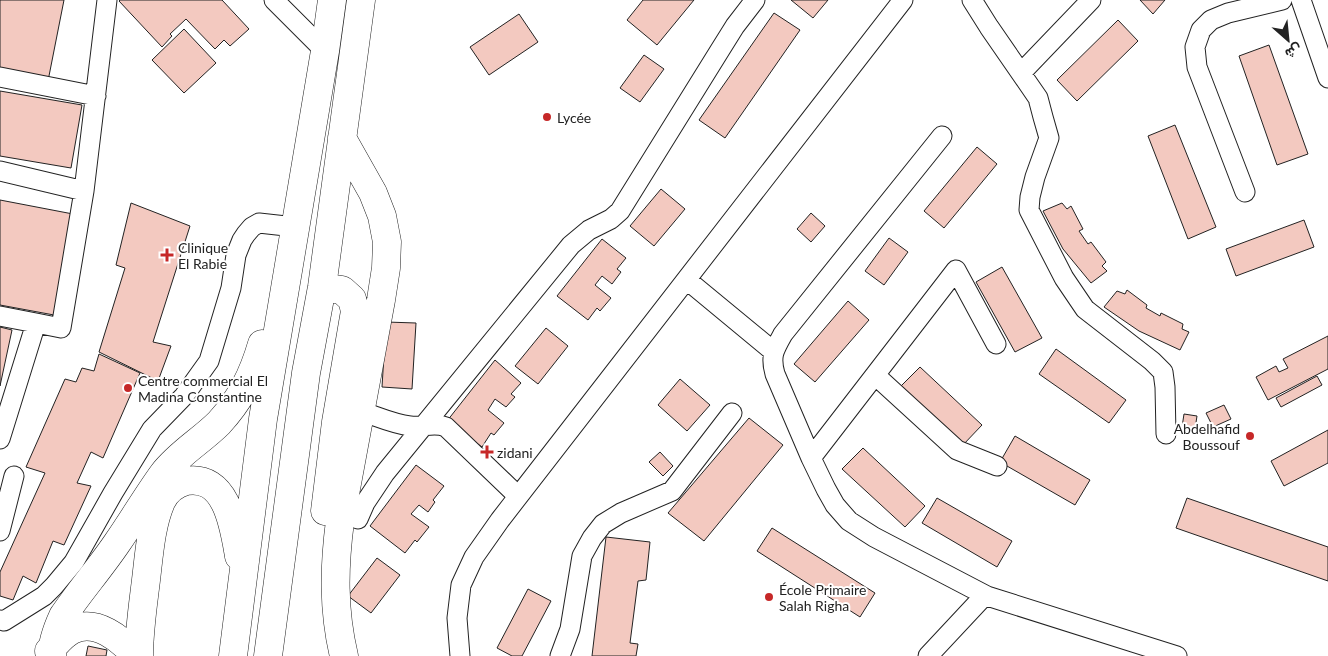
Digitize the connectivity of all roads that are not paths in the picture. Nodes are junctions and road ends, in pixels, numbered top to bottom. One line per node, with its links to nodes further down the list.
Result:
1 (107, 0): 15 (street)
2 (274, 0): 11 (street)
3 (332, 0): 11 (highway)
4 (361, 0): 17 (highway)
5 (755, 0): 32 (street)
6 (902, 0): 22 (street)
7 (972, 0): 12 (street)
8 (1091, 0): 12 (street)
9 (1282, 0): 20 (street)
10 (1301, 0): 14 (street)
11 (325, 52): 21 (highway)
12 (1021, 73): 33 (street)
13 (0, 77): 15 (street)
14 (1328, 78)
15 (96, 96): 19 (street)
16 (942, 136): 28 (street)
17 (342, 138): 23 (highway); 30 (highway)
18 (0, 171): 19 (street)
19 (84, 191): 26 (street)
20 (1244, 192)
21 (295, 227): 24 (highway); 43 (street)
22 (686, 280): 28 (street); 38 (street)
23 (322, 287): 47 (highway); 48 (highway)
24 (282, 308): 41 (highway); 44 (highway)
25 (0, 316): 26 (street)
26 (36, 323): 34 (street)
27 (996, 344): 29 (street)
28 (773, 351): 35 (street)
29 (875, 375): 35 (street); 36 (street)
30 (360, 411): 32 (street); 49 (highway)
31 (732, 413): 51 (street)
32 (423, 426): 38 (street); 39 (street)
33 (1166, 434)
34 (0, 439)
35 (811, 458): 42 (street)
36 (997, 466)
37 (14, 476): 40 (street)
38 (518, 496): 50 (street)
39 (358, 519)
40 (0, 531)
41 (243, 579): 45 (highway); 46 (highway)
42 (985, 595): 52 (street); 53 (street)
43 (0, 620)
44 (49, 654): 45 (highway)
45 (137, 656)
46 (233, 656)
47 (268, 656)
48 (326, 656)
49 (344, 656)
50 (460, 656)
51 (560, 656)
52 (928, 656)
53 (1177, 656)

